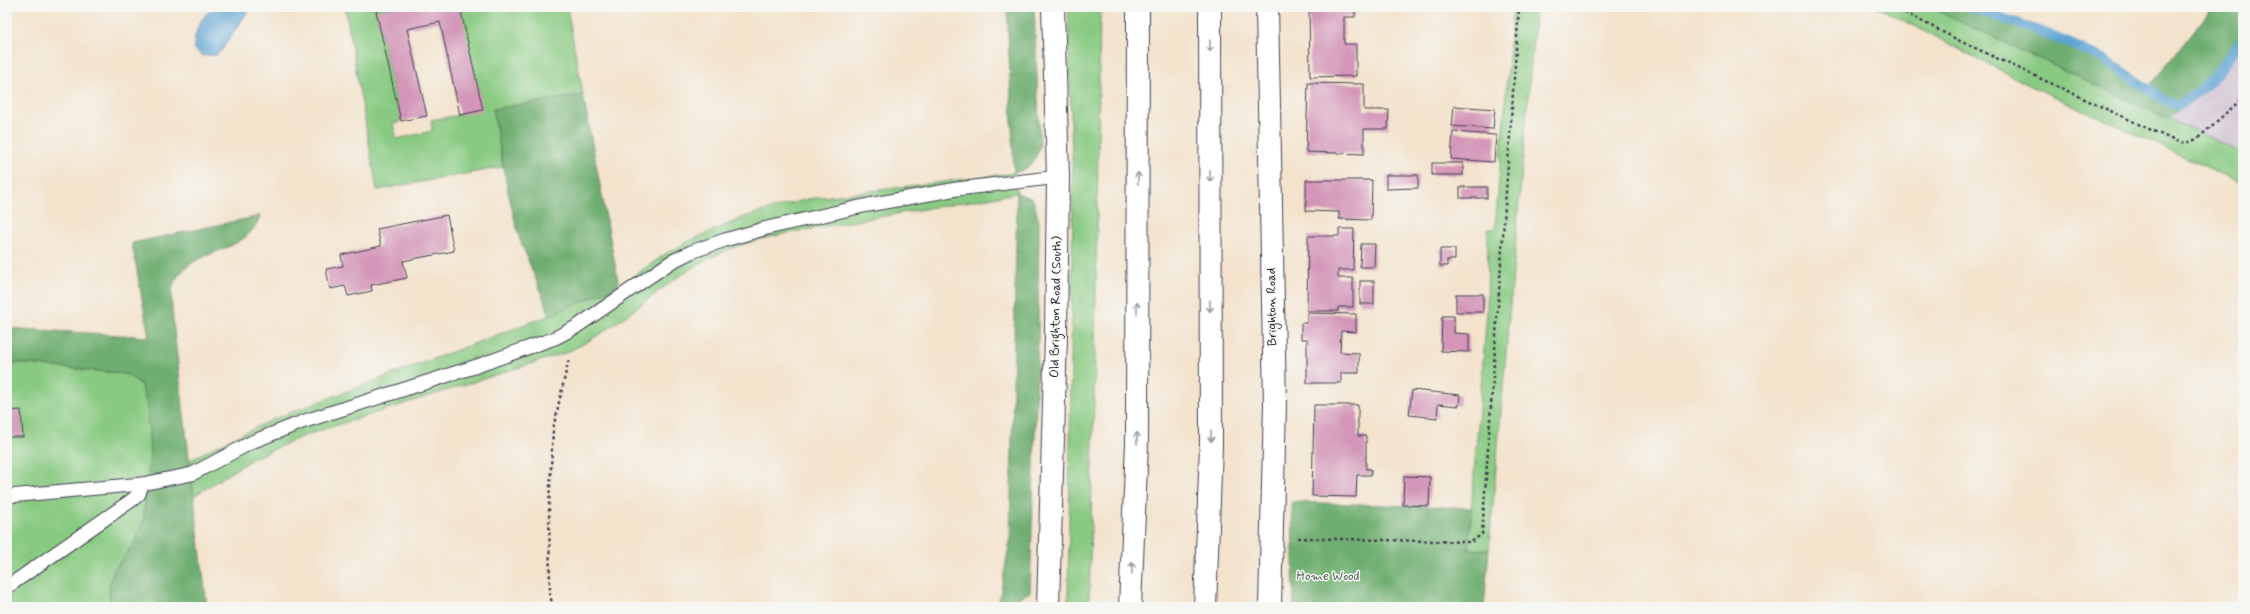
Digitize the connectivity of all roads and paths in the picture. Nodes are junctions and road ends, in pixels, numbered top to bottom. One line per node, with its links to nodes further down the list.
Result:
1 (1053, 7): 8 (main road, Old Brighton Road (South))
2 (1138, 7): 16 (main road, one-way to 2)
3 (1210, 7): 17 (main road, one-way to 17)
4 (1267, 7): 12 (main road, Brighton Road)
5 (1519, 7): 12 (path)
6 (1894, 7): 7 (path)
7 (2243, 98)
8 (1058, 176): 9 (lane); 15 (main road, Old Brighton Road (South))
9 (576, 327): 10 (lane); 14 (path)
10 (142, 484): 11 (lane); 13 (lane)
11 (9, 496)
12 (1272, 537): 18 (main road, Brighton Road)
13 (7, 587)
14 (553, 607)
15 (1048, 607)
16 (1130, 607)
17 (1204, 607)
18 (1270, 607)

